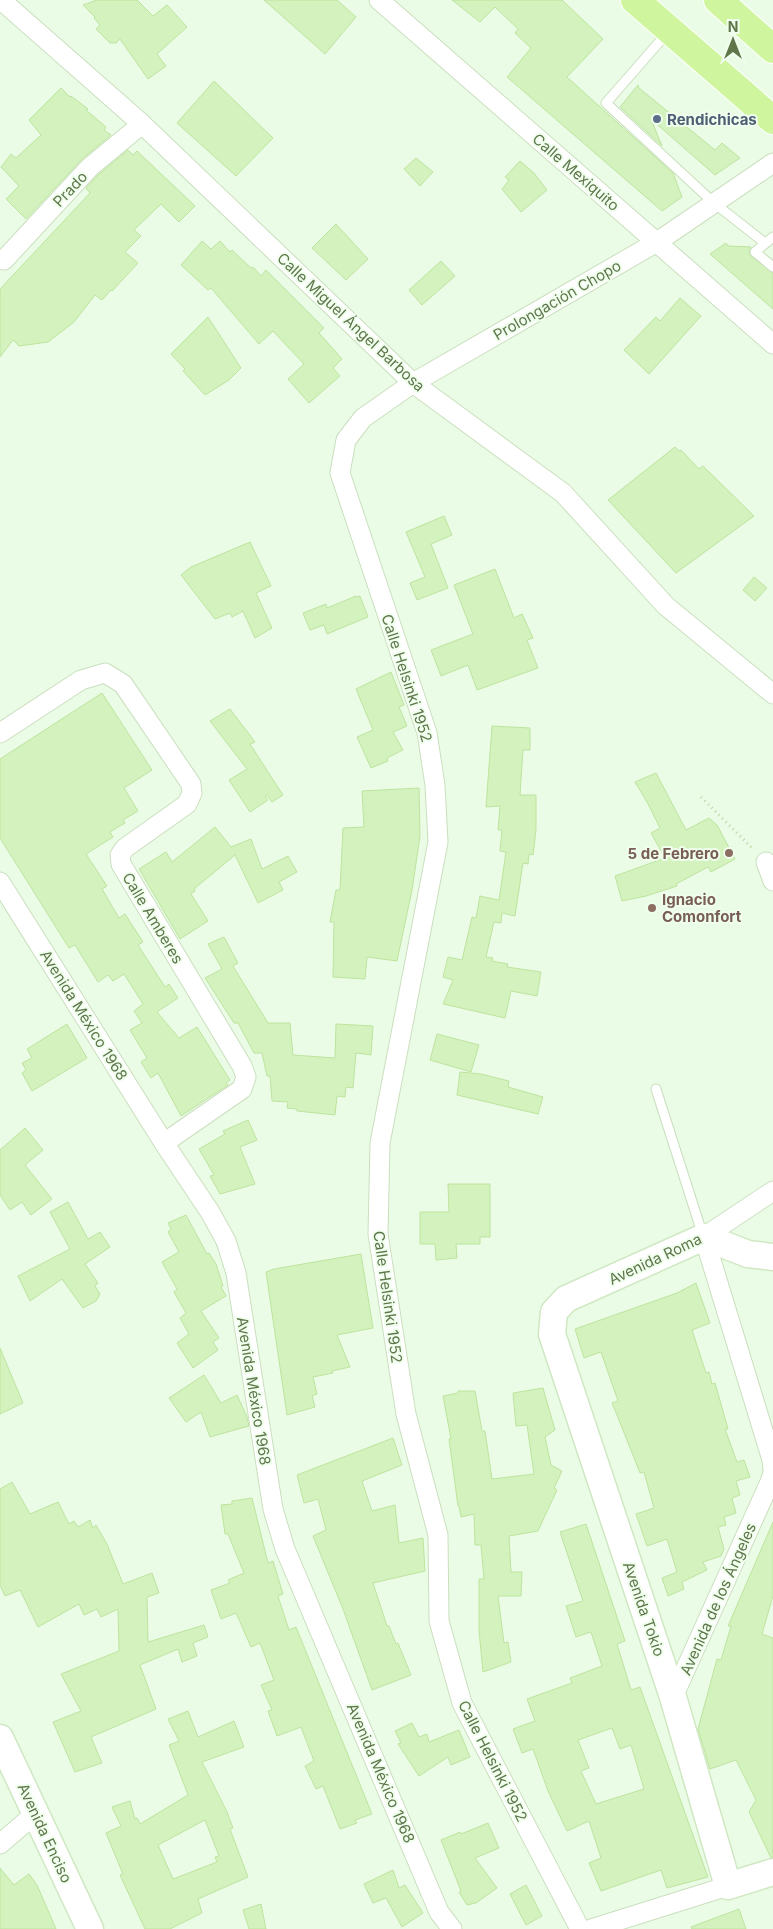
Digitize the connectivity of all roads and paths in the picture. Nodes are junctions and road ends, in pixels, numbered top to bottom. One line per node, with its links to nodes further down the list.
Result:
1 (1, 0): 8 (street, Calle Miguel Ángel Barbosa)
2 (379, 0): 12 (street, Calle Mexiquito)
3 (635, 0): 5 (highway)
4 (718, 0): 6 (highway)
5 (670, 30): 7 (highway); 10 (lane)
6 (773, 49)
7 (773, 120)
8 (142, 124): 14 (street, Prado); 17 (street, Calle Miguel Ángel Barbosa)
9 (773, 163): 10 (street, Prolongación Chopo)
10 (714, 203): 12 (street, Prolongación Chopo); 13 (lane)
11 (773, 237): 13 (lane)
12 (656, 242): 16 (street, Calle Mexiquito); 17 (street, Prolongación Chopo)
13 (765, 243): 15 (lane)
14 (4, 260)
15 (773, 267)
16 (773, 344)
17 (413, 383): 18 (street, Prolongación Chopo); 19 (street, Calle Miguel Ángel Barbosa)
18 (346, 440): 40 (street, Calle Helsinki 1952)
19 (773, 694)
20 (0, 733): 26 (street, Calle Amberes)
21 (701, 797): 22 (path)
22 (766, 862): 23 (street)
23 (773, 881)
24 (0, 882): 26 (street, Avenida México 1968)
25 (656, 1089): 28 (lane)
26 (164, 1143): 39 (street, Avenida México 1968)
27 (773, 1191): 28 (street, Avenida Roma)
28 (704, 1237): 29 (street); 30 (street, Avenida Roma); 31 (street, Avenida de los Ángeles)
29 (773, 1257)
30 (552, 1334): 32 (street, Avenida Tokio)
31 (773, 1471): 32 (street, Avenida de los Ángeles)
32 (673, 1697): 37 (street, Avenida Tokio)
33 (0, 1738): 34 (street, Avenida Enciso)
34 (36, 1813): 35 (street); 38 (street, Avenida Enciso)
35 (0, 1844)
36 (773, 1872): 37 (street)
37 (728, 1886): 41 (street)
38 (90, 1929)
39 (452, 1929)
40 (580, 1929)
41 (591, 1929)

